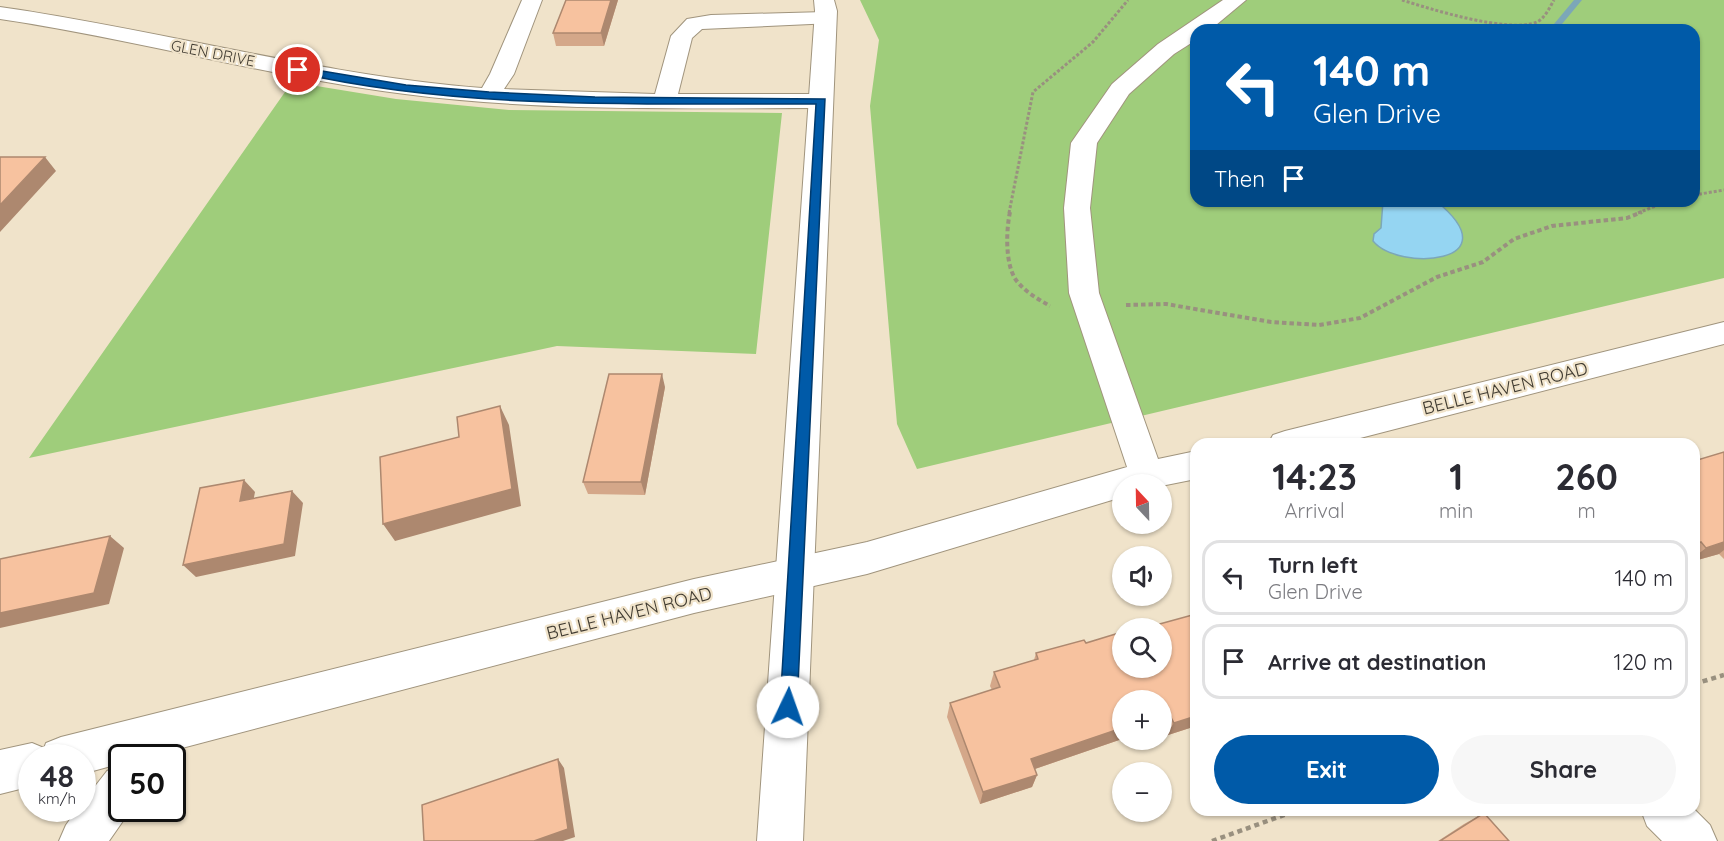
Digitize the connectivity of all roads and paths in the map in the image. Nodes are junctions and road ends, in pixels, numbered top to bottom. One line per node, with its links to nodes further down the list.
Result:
1 (7, 0): 7 (street)
2 (532, 0): 16 (street)
3 (1128, 0): 22 (path)
4 (1236, 0): 11 (street)
5 (1402, 0): 12 (path)
6 (1554, 0): 13 (path)
7 (0, 3)
8 (78, 7): 14 (street)
9 (825, 9): 17 (street); 18 (street)
10 (0, 13): 14 (street, GLEN DRIVE)
11 (1204, 24)
12 (1510, 24)
13 (1532, 24)
14 (95, 30): 16 (street, GLEN DRIVE)
15 (1190, 34): 22 (street)
16 (489, 95): 17 (street, GLEN DRIVE)
17 (665, 100): 18 (street, GLEN DRIVE)
18 (821, 101): 30 (street)
19 (1724, 190): 20 (path)
20 (1700, 194)
21 (1654, 207): 22 (path)
22 (1089, 308): 27 (street)
23 (1724, 333): 24 (street, BELLE HAVEN ROAD)
24 (1349, 436): 25 (street, BELLE HAVEN ROAD)
25 (1333, 438)
26 (1190, 466): 28 (street, BELLE HAVEN ROAD)
27 (1147, 474)
28 (1152, 474)
29 (1112, 485): 30 (street, BELLE HAVEN ROAD)
30 (796, 573): 33 (street, BELLE HAVEN ROAD); 41 (street)
31 (1724, 675): 32 (path)
32 (1700, 682)
33 (156, 744)
34 (18, 768): 35 (street)
35 (0, 772)
36 (108, 805): 40 (street)
37 (1281, 816): 39 (path)
38 (1669, 816): 44 (street)
39 (1228, 835): 42 (path); 43 (path)
40 (82, 841)
41 (780, 841)
42 (1212, 841)
43 (1232, 841)
44 (1694, 841)

